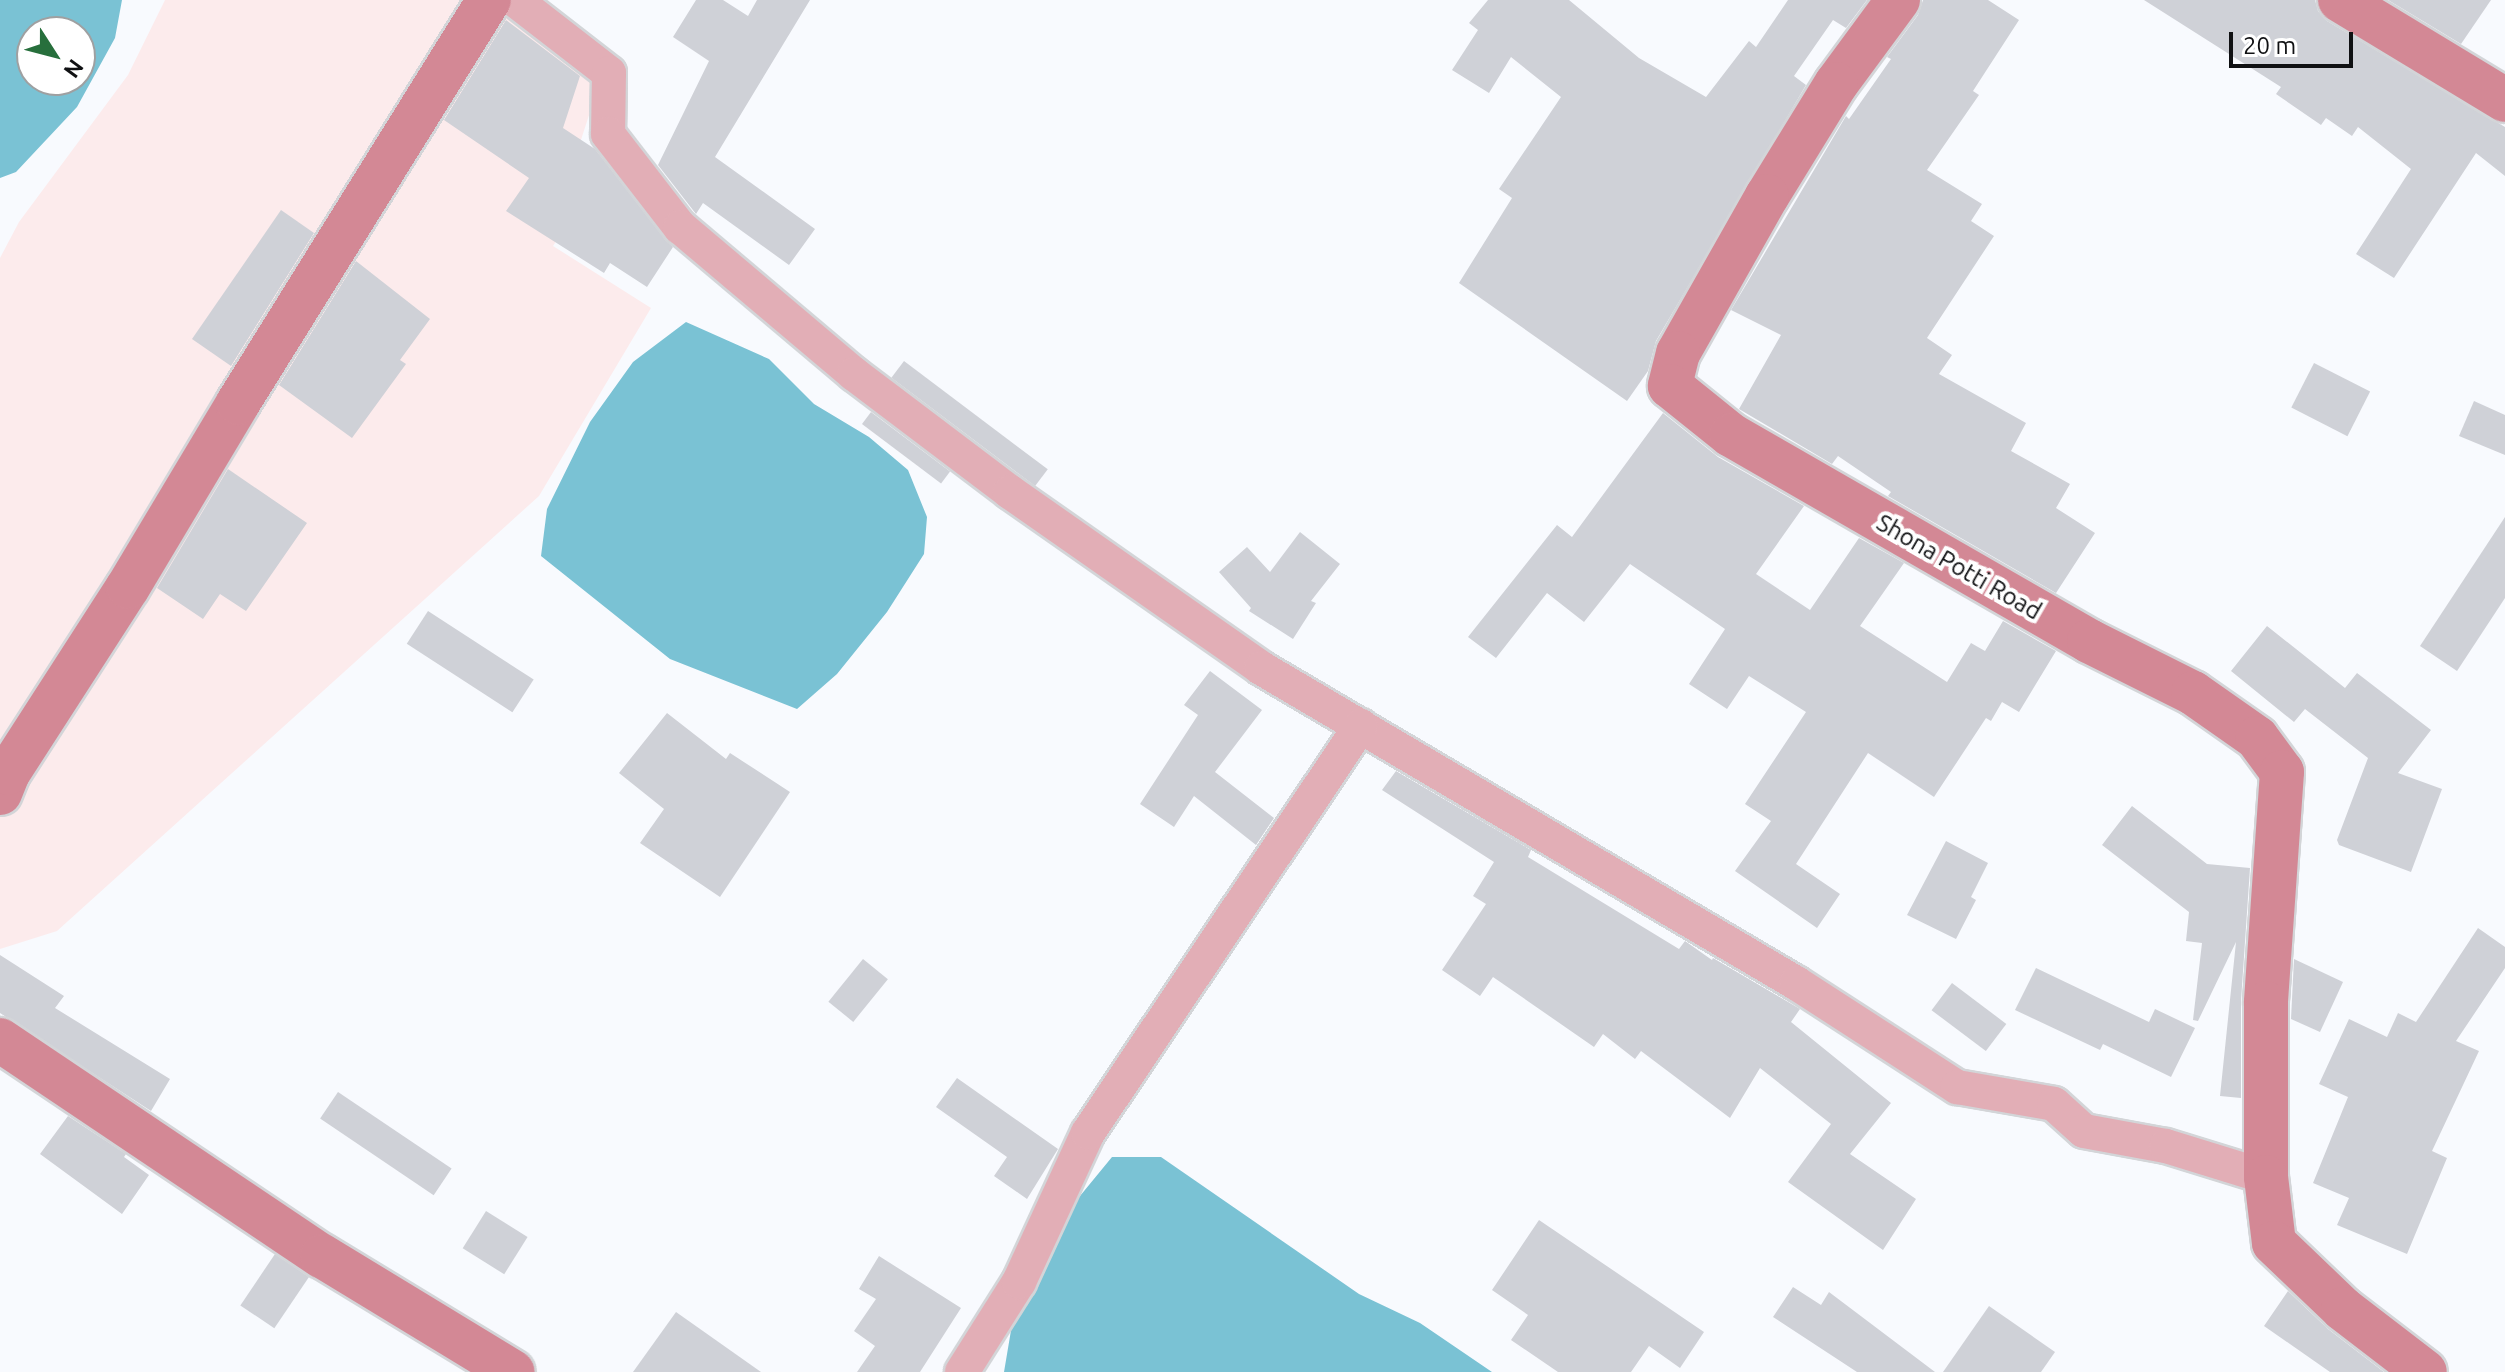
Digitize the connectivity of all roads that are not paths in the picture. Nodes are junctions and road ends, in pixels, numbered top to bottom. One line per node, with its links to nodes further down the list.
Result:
1 (489, 0): 7 (main road)
2 (515, 0): 6 (street)
3 (1898, 0): 9 (main road, Shona Potti Road)
4 (2340, 0): 5 (main road)
5 (2505, 100)
6 (1360, 726): 9 (street); 11 (street)
7 (0, 793)
8 (0, 1040): 10 (main road)
9 (2266, 1177): 12 (main road)
10 (513, 1372)
11 (962, 1372)
12 (2425, 1372)

